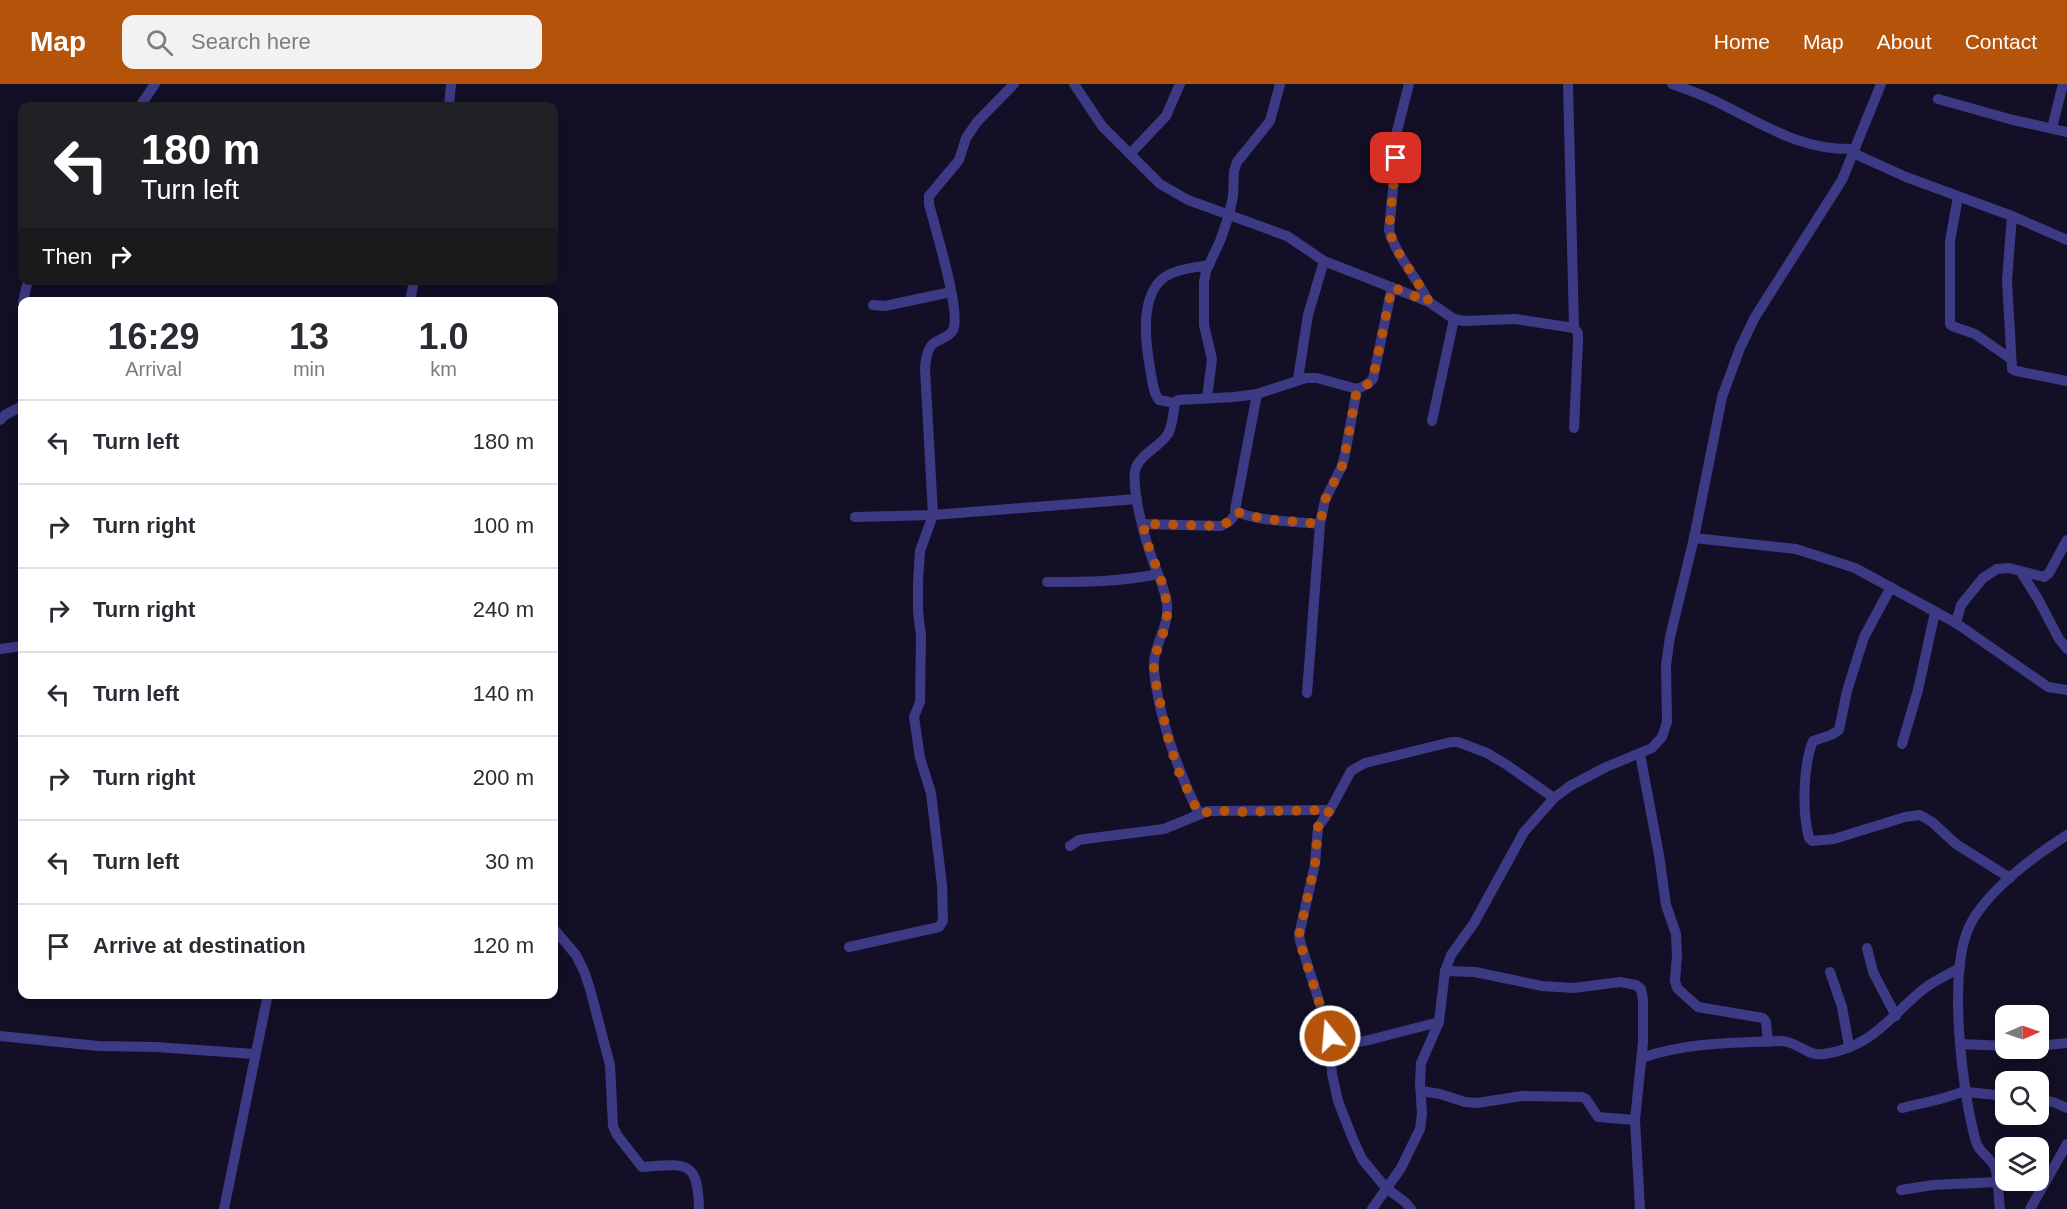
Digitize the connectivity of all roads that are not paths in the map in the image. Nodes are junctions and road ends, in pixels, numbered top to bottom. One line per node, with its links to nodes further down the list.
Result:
1 (154, 84): 13 (street)
2 (452, 84): 14 (street)
3 (1014, 84): 26 (street)
4 (1074, 84): 18 (street)
5 (1180, 84): 18 (street)
6 (1281, 84): 20 (street)
7 (1409, 84): 27 (street)
8 (1568, 84): 30 (street)
9 (1672, 84): 17 (street)
10 (1881, 84): 17 (street)
11 (2063, 84): 15 (street)
12 (1938, 99): 15 (street)
13 (143, 102)
14 (450, 102)
15 (2052, 128): 16 (street)
16 (2067, 132)
17 (1854, 151): 19 (street); 48 (street)
18 (1130, 154): 20 (street)
19 (1958, 197): 21 (street); 31 (street)
20 (1229, 215): 23 (street); 24 (street)
21 (2012, 216): 22 (street); 31 (street)
22 (2067, 240)
23 (1324, 261): 25 (street); 32 (street)
24 (1209, 265): 36 (street); 37 (street)
25 (1392, 287): 27 (street); 34 (street)
26 (951, 292): 28 (street); 44 (street)
27 (1429, 302): 29 (street)
28 (873, 305)
29 (1454, 319): 30 (street); 40 (street)
30 (1574, 328): 41 (street)
31 (2011, 359): 33 (street)
32 (1298, 380): 34 (street); 35 (street)
33 (2067, 381)
34 (1357, 389): 47 (street)
35 (1257, 394): 36 (street); 43 (street)
36 (1207, 398): 37 (street)
37 (1175, 403): 42 (street)
38 (18, 408): 39 (street)
39 (0, 420)
40 (1432, 421)
41 (1574, 428)
42 (1137, 499): 44 (street); 46 (street)
43 (1237, 512): 46 (street); 47 (street)
44 (933, 515): 45 (street); 70 (street)
45 (855, 517)
46 (1143, 524): 51 (street)
47 (1320, 524): 60 (street)
48 (1694, 538): 53 (street); 62 (street)
49 (2067, 540): 50 (street)
50 (2021, 572): 55 (street); 58 (street)
51 (1158, 574): 52 (street); 65 (street)
52 (1047, 582)
53 (1891, 587): 54 (street); 68 (street)
54 (1935, 612): 55 (street); 61 (street)
55 (1956, 623): 59 (street)
56 (18, 647): 57 (street)
57 (0, 649)
58 (2067, 649)
59 (2067, 690)
60 (1307, 693)
61 (1902, 744)
62 (1640, 754): 63 (street); 79 (street)
63 (1554, 798): 64 (street); 73 (street)
64 (1330, 810): 65 (street); 85 (street)
65 (1199, 814): 67 (street)
66 (2067, 835): 68 (street)
67 (1070, 846)
68 (2010, 878): 72 (street)
69 (558, 934): 102 (street)
70 (849, 947)
71 (1867, 948): 76 (street)
72 (1960, 968): 76 (street); 81 (street)
73 (1445, 971): 77 (street); 87 (street)
74 (1830, 972): 83 (street)
75 (267, 999): 86 (street)
76 (1896, 1016): 83 (street)
77 (1438, 1022): 85 (street); 88 (street)
78 (0, 1036): 86 (street)
79 (1768, 1042): 83 (street); 87 (street)
80 (2067, 1043): 82 (street)
81 (1961, 1044): 84 (street); 89 (street)
82 (2049, 1045)
83 (1849, 1046)
84 (1995, 1046)
85 (1330, 1047): 98 (street)
86 (255, 1054): 101 (street)
87 (1642, 1058): 94 (street)
88 (1421, 1091): 94 (street); 98 (street)
89 (1966, 1091): 90 (street); 92 (street); 96 (street)
90 (1995, 1095)
91 (2049, 1101): 93 (street)
92 (1902, 1108)
93 (2067, 1108)
94 (1635, 1120): 105 (street)
95 (2067, 1144): 107 (street)
96 (1995, 1171)
97 (1995, 1182): 99 (street)
98 (1386, 1188): 103 (street); 104 (street)
99 (1901, 1190)
100 (1998, 1191): 106 (street)
101 (224, 1209)
102 (699, 1209)
103 (1372, 1209)
104 (1411, 1209)
105 (1640, 1209)
106 (2000, 1209)
107 (2030, 1209)

